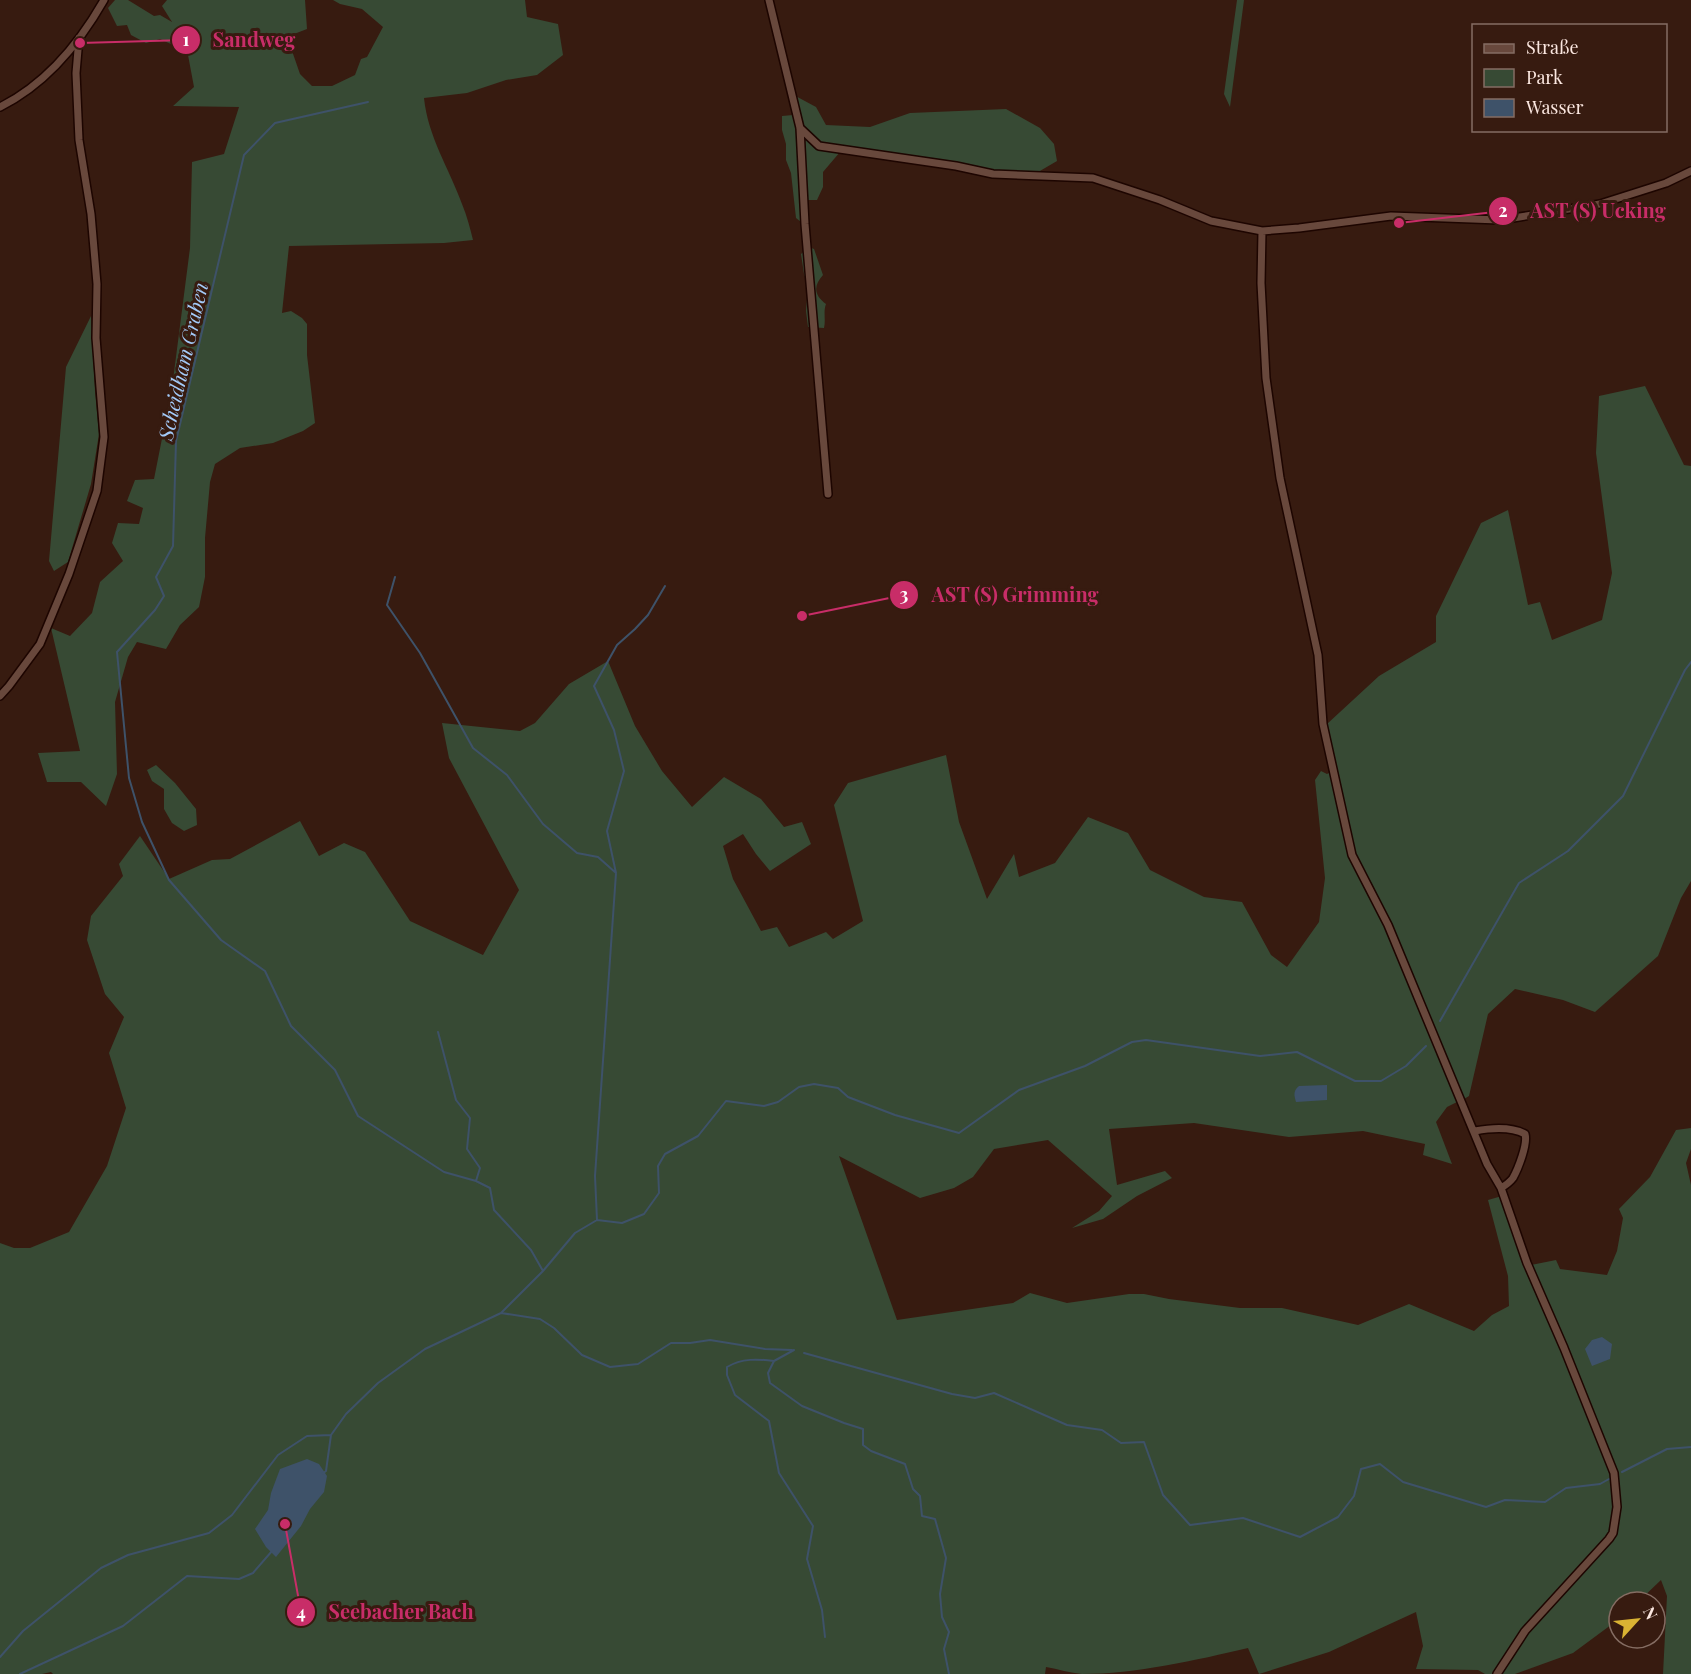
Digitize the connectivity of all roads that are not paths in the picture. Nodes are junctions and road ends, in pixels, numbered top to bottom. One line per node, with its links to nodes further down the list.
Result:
1 (105, 0): 3 (street)
2 (769, 0): 5 (street)
3 (79, 38): 4 (street); 9 (street)
4 (0, 107)
5 (800, 128): 7 (street); 8 (street)
6 (1691, 171): 7 (street)
7 (1262, 231): 10 (street)
8 (828, 494)
9 (0, 696)
10 (1475, 1131): 11 (street); 11 (street)
11 (1501, 1188): 12 (street)
12 (1497, 1674)

